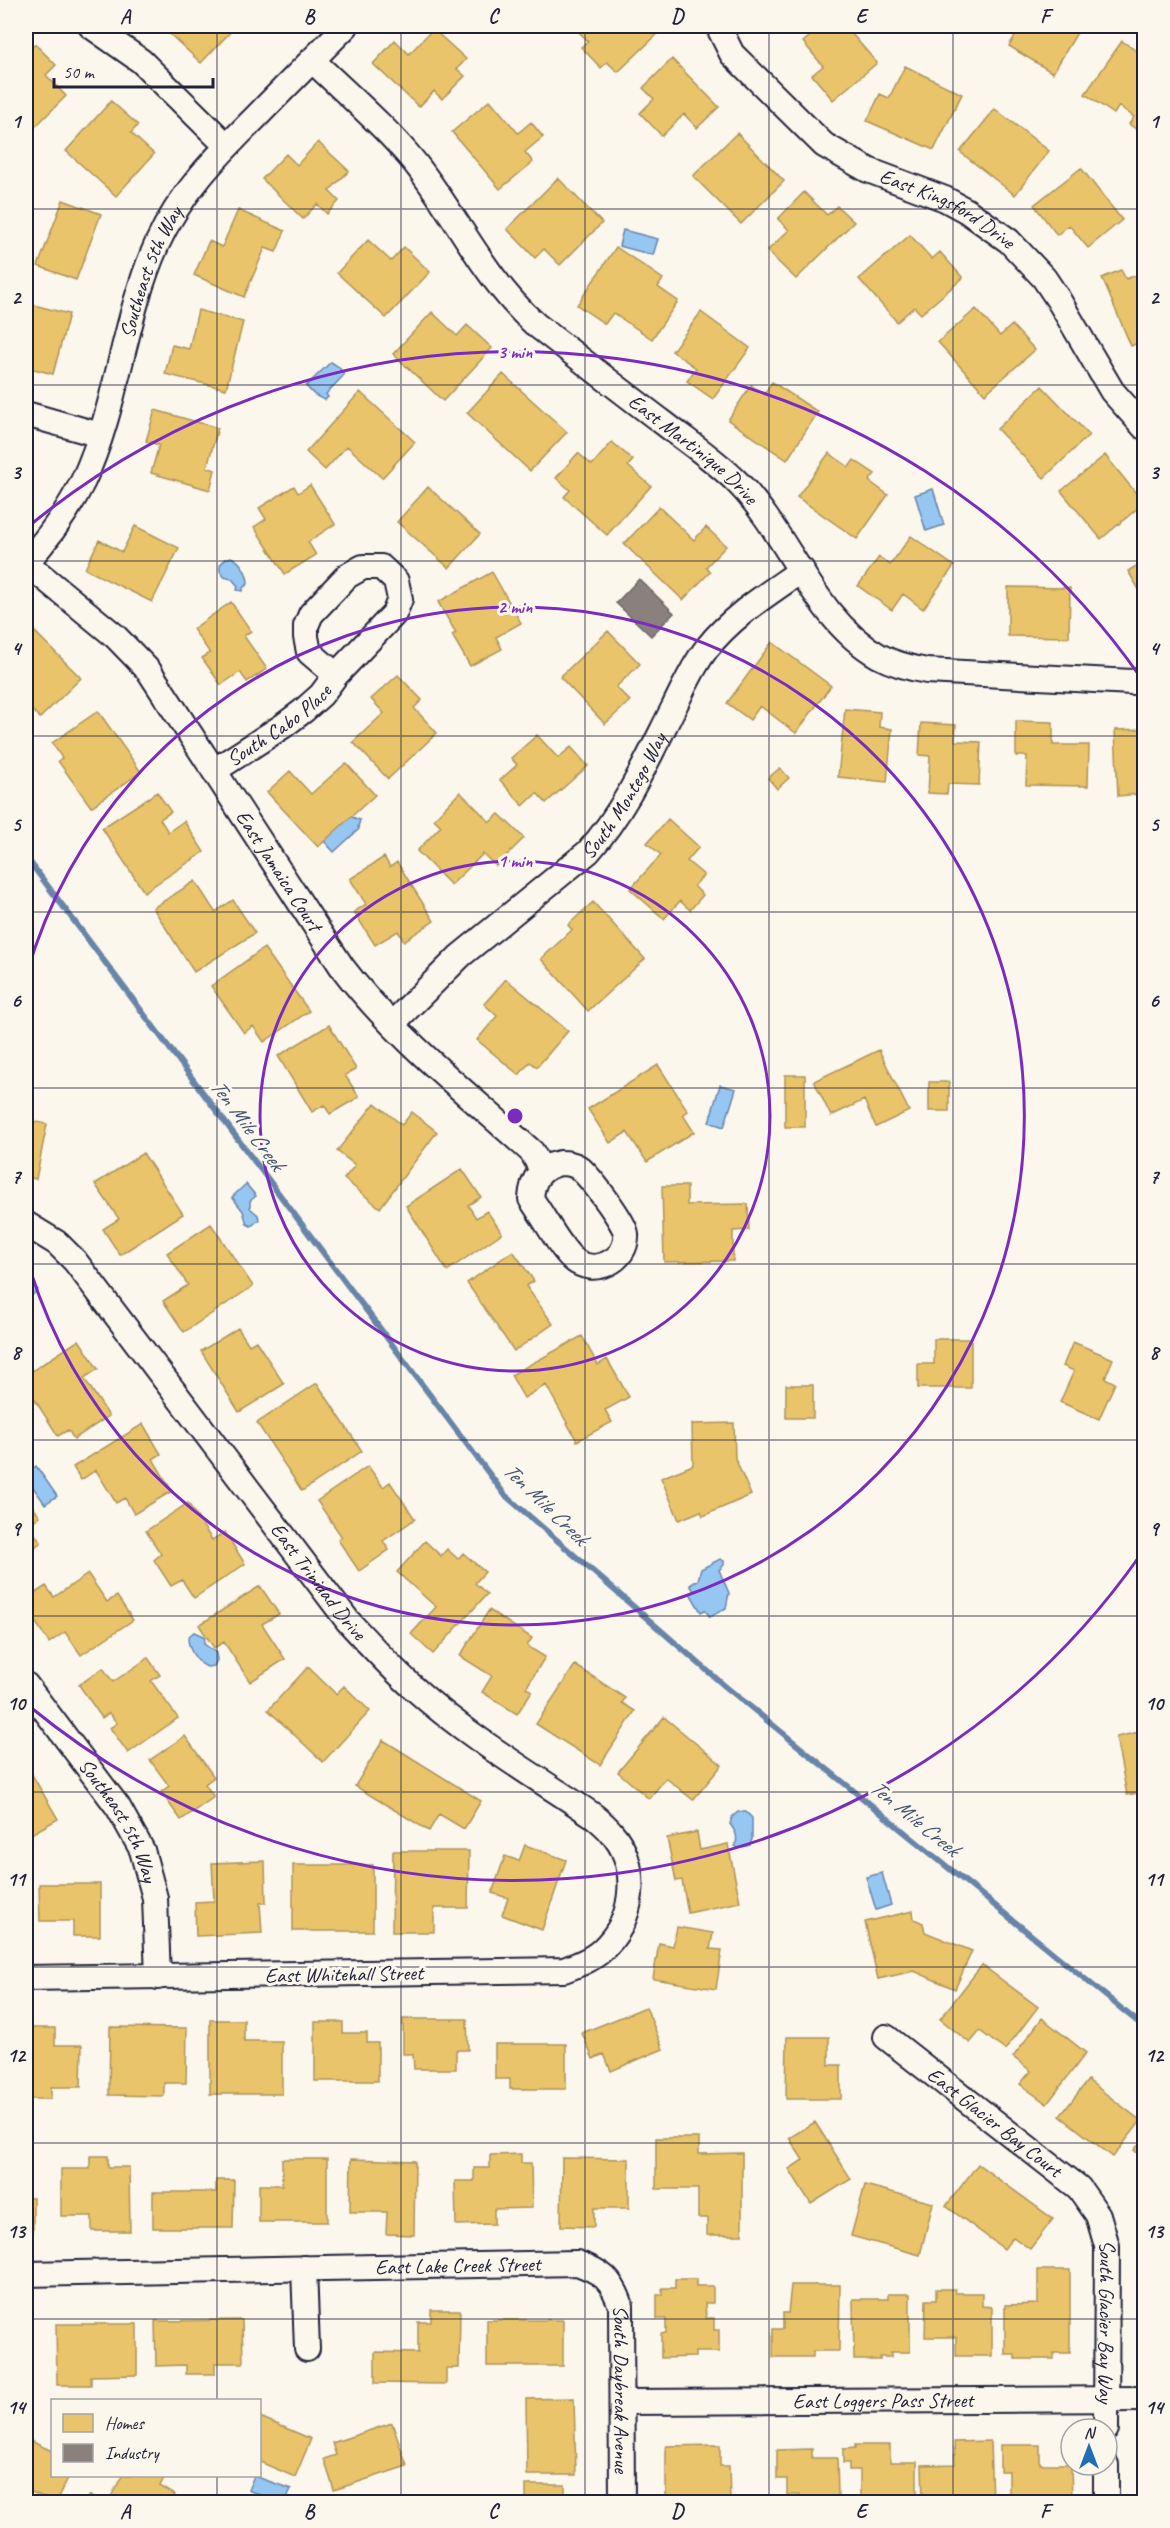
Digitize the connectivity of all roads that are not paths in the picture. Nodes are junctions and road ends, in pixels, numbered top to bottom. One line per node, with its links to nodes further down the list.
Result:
1 (92, 26): 5 (street)
2 (346, 26): 4 (street, Southeast 5th Way)
3 (724, 27): 7 (street, East Kingsford Drive)
4 (312, 60): 5 (street, Southeast 5th Way); 10 (street, East Martinique Drive)
5 (227, 146): 8 (street, Southeast 5th Way)
6 (26, 414): 8 (street)
7 (1144, 427)
8 (100, 435): 9 (street, Southeast 5th Way)
9 (26, 563): 13 (street, East Jamaica Court)
10 (802, 570): 12 (street, East Martinique Drive); 14 (street, South Montego Way)
11 (336, 675): 11 (street, South Cabo Place); 13 (street, South Cabo Place)
12 (1144, 679)
13 (214, 770): 14 (street, East Jamaica Court)
14 (392, 1024): 15 (street, East Jamaica Court)
15 (542, 1170)
16 (26, 1224): 18 (street, East Trinidad Drive)
17 (26, 1685): 19 (street, Southeast 5th Way)
18 (630, 1903): 19 (street, East Whitehall Street)
19 (158, 1977): 20 (street, East Whitehall Street)
20 (26, 1978)
21 (886, 2037): 22 (street, East Glacier Bay Court)
22 (1098, 2215): 27 (street, South Glacier Bay Way)
23 (304, 2268): 24 (street, East Lake Creek Street); 25 (street, East Lake Creek Street); 26 (street)
24 (26, 2274)
25 (607, 2279): 29 (street, South Daybreak Avenue)
26 (307, 2349)
27 (1106, 2399): 28 (street, East Loggers Pass Street); 29 (street, East Loggers Pass Street); 30 (street, South Glacier Bay Way)
28 (1144, 2399)
29 (622, 2402): 32 (street, South Daybreak Avenue)
30 (1106, 2417)
31 (1106, 2477): 33 (street)
32 (622, 2502)
33 (1106, 2502)

